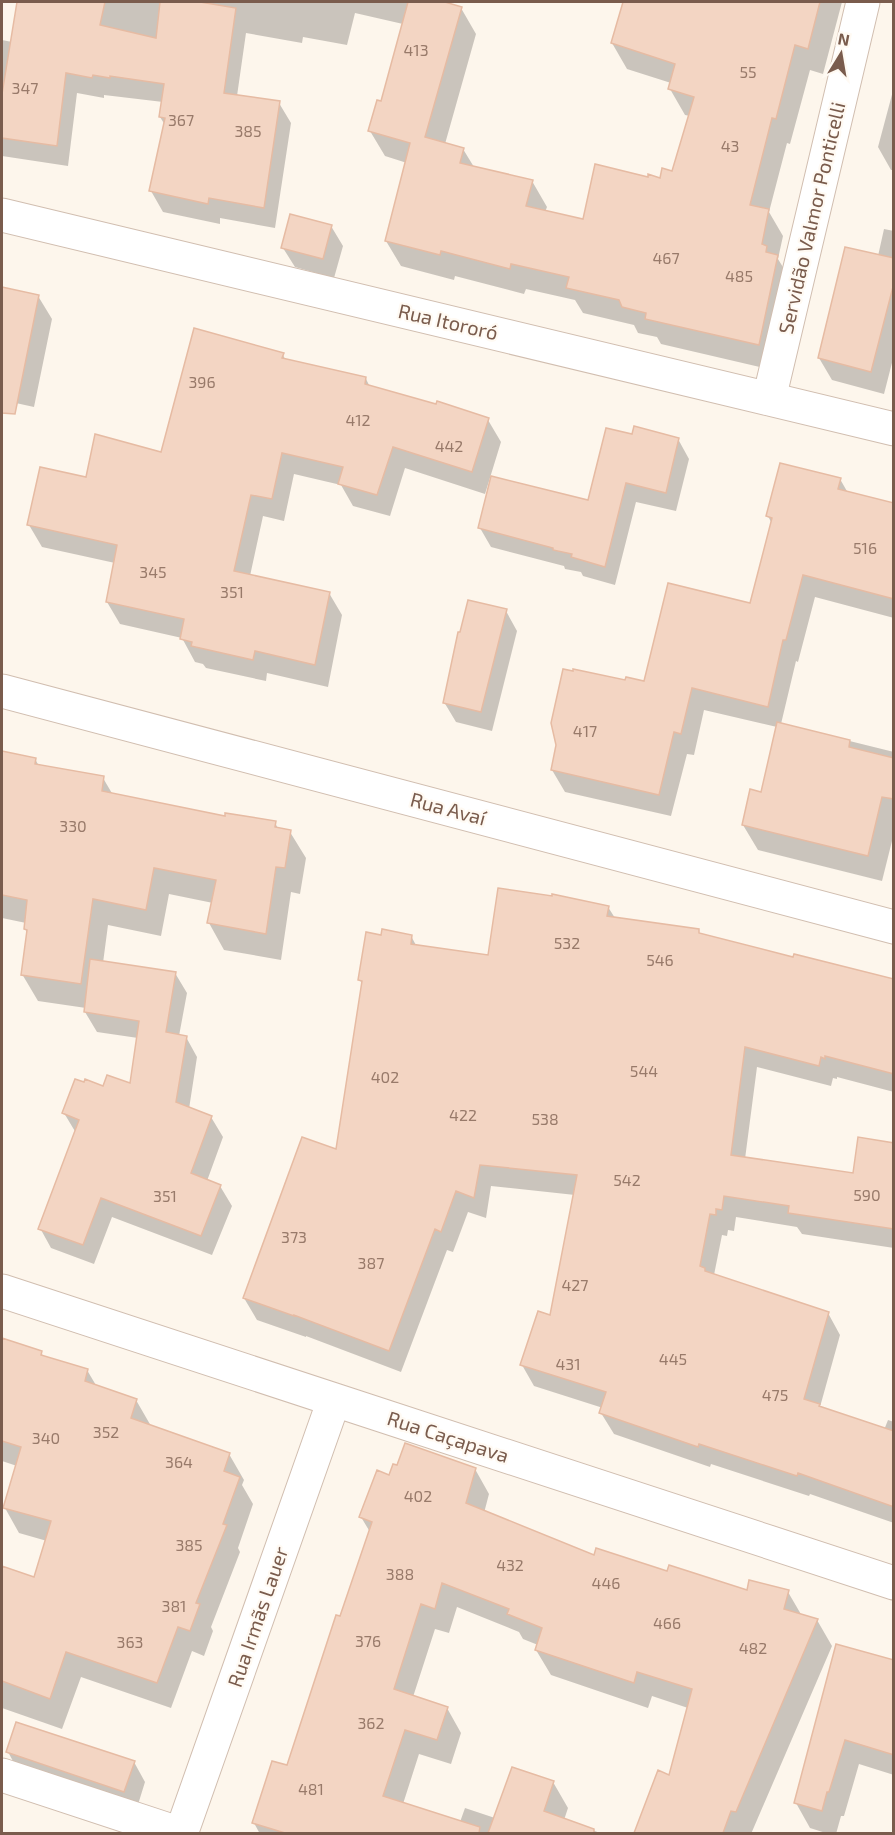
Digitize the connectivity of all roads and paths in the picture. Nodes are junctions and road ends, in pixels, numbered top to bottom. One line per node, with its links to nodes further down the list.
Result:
1 (863, 2): 3 (street, Servidão Valmor Ponticelli)
2 (2, 214): 3 (street, Rua Itororó)
3 (768, 399): 4 (street, Rua Itororó)
4 (894, 429)
5 (2, 691): 6 (street, Rua Avaí)
6 (894, 927)
7 (2, 1291): 8 (street, Rua Caçapava)
8 (334, 1400): 9 (street, Rua Caçapava); 11 (street, Rua Irmãs Lauer)
9 (894, 1583)
10 (2, 1775): 11 (street)
11 (181, 1833)

